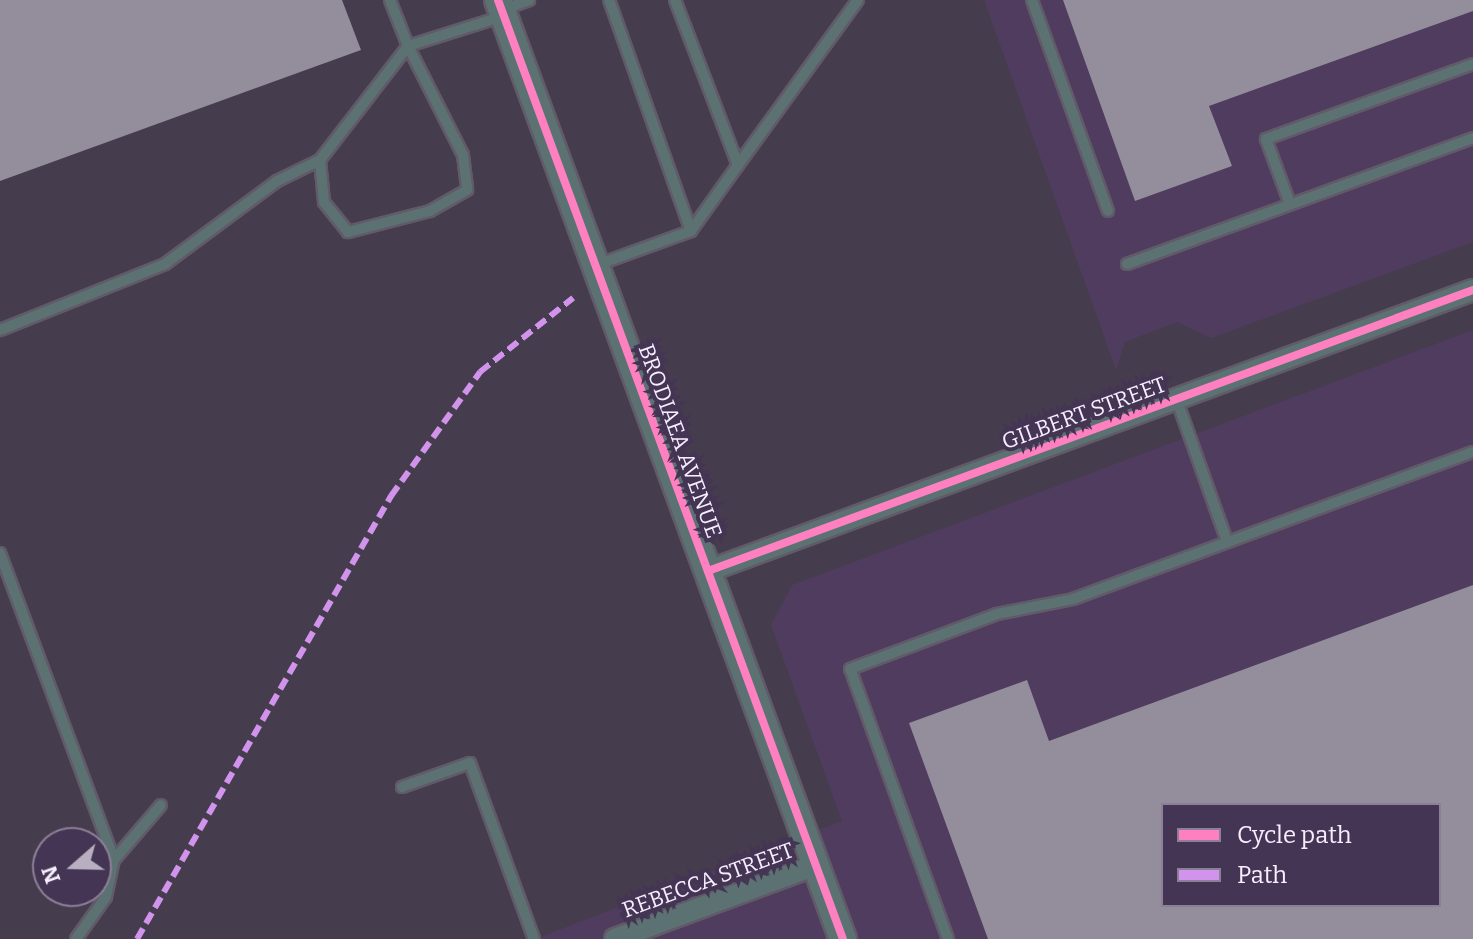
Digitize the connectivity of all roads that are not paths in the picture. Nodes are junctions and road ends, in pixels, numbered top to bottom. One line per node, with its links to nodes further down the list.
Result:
1 (390, 0): 8 (lane)
2 (529, 0): 7 (lane)
3 (609, 0): 15 (lane)
4 (675, 0): 12 (lane)
5 (858, 0): 12 (lane)
6 (1032, 0): 14 (lane)
7 (502, 9): 8 (lane); 17 (street, BRODIAEA AVENUE)
8 (408, 46): 11 (lane); 11 (lane)
9 (1473, 64): 13 (lane)
10 (1473, 138): 13 (lane)
11 (320, 160): 19 (lane)
12 (738, 165): 15 (lane)
13 (1290, 204): 16 (lane)
14 (1108, 211)
15 (691, 231): 17 (lane)
16 (1127, 264)
17 (597, 265): 24 (street, BRODIAEA AVENUE)
18 (1473, 290): 20 (street, GILBERT STREET)
19 (0, 330)
20 (1176, 398): 22 (lane); 24 (street, GILBERT STREET)
21 (1473, 452): 22 (lane)
22 (1227, 541): 33 (lane)
23 (0, 553): 27 (lane)
24 (708, 571): 28 (street, BRODIAEA AVENUE)
25 (402, 787): 30 (lane)
26 (161, 805): 27 (lane)
27 (114, 860): 29 (lane)
28 (816, 865): 31 (street, REBECCA STREET); 32 (street, BRODIAEA AVENUE)
29 (76, 939)
30 (534, 939)
31 (615, 939)
32 (843, 939)
33 (948, 939)

